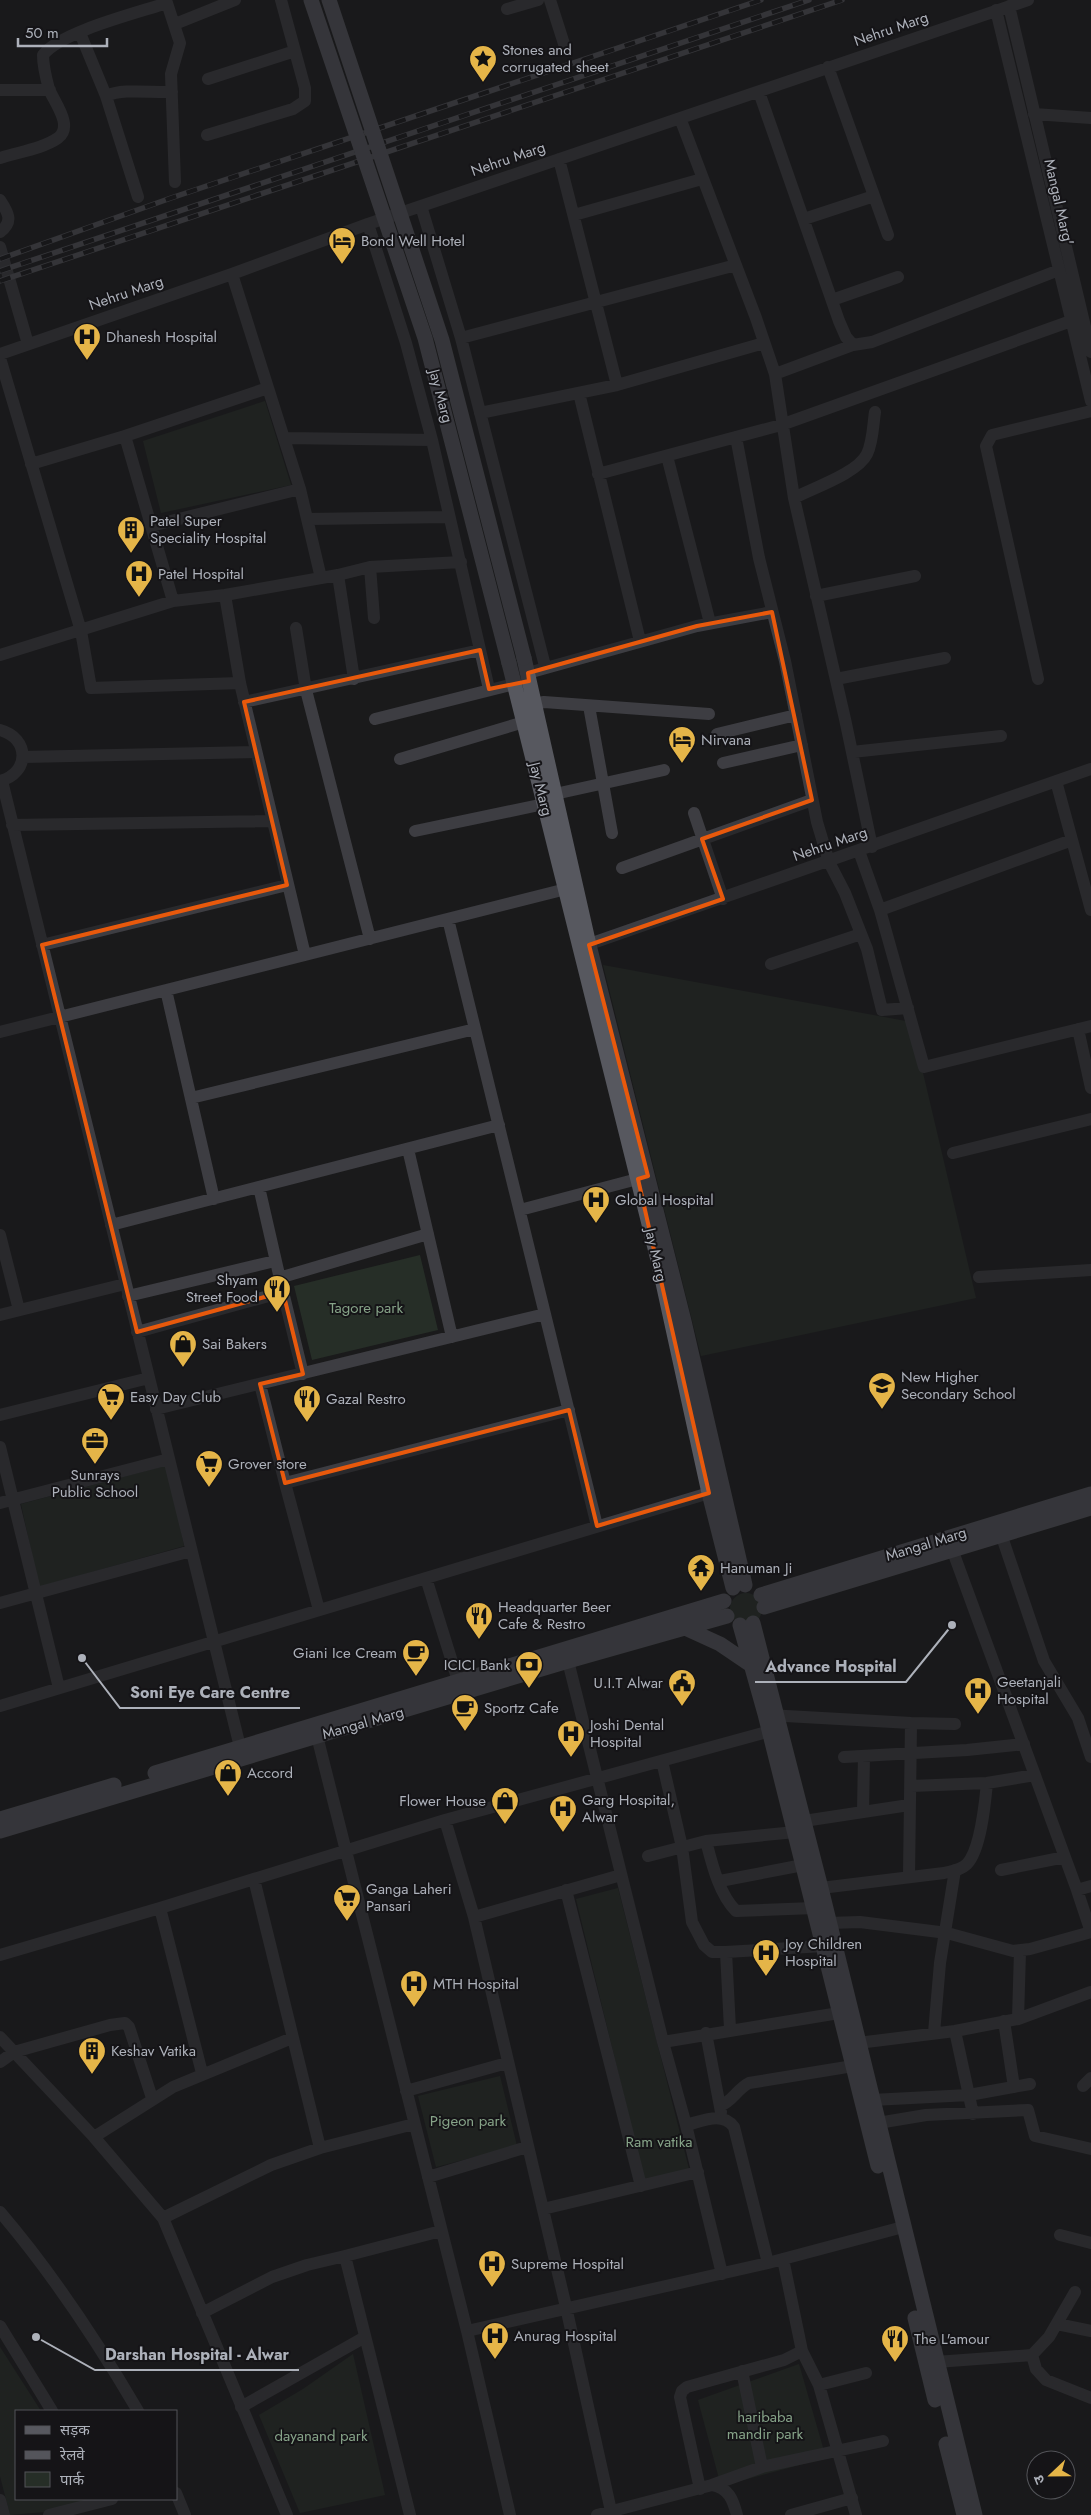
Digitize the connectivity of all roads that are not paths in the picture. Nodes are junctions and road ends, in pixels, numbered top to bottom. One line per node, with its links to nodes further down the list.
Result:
1 (235, 0): 11 (street)
2 (281, 0): 14 (street)
3 (311, 0): 98 (main road, Jay Marg, bridge)
4 (329, 0): 92 (main road, Jay Marg, bridge)
5 (538, 0): 10 (street)
6 (550, 0): 13 (street)
7 (1028, 0): 9 (street, Nehru Marg)
8 (166, 1): 11 (street); 12 (street)
9 (1003, 8): 15 (street, Nehru Marg); 22 (street); 41 (street, Mangal Marg')
10 (507, 9)
11 (175, 24): 19 (street)
12 (80, 33): 18 (street); 21 (street)
13 (565, 47)
14 (295, 51): 16 (street); 25 (street)
15 (828, 67): 20 (street, Nehru Marg); 30 (street)
16 (208, 79)
17 (0, 90): 18 (street)
18 (50, 90): 26 (street)
19 (172, 92): 21 (street); 29 (street)
20 (759, 92): 23 (street, Nehru Marg); 35 (street)
21 (106, 96): 31 (street)
22 (1034, 114): 24 (street); 51 (street)
23 (680, 118): 27 (street, Nehru Marg); 28 (street)
24 (1091, 118)
25 (207, 135)
26 (0, 158)
27 (559, 159): 33 (street, Nehru Marg); 34 (street)
28 (702, 179): 34 (street); 40 (street)
29 (175, 182)
30 (874, 196): 35 (street); 38 (street)
31 (138, 197)
32 (0, 200): 37 (street)
33 (421, 206): 36 (street, Nehru Marg); 47 (street)
34 (574, 215): 45 (street)
35 (804, 219): 44 (street)
36 (368, 224): 42 (street, Nehru Marg); 66 (street)
37 (0, 232)
38 (888, 235)
39 (0, 246): 49 (street)
40 (736, 265): 45 (street); 48 (street)
41 (1059, 270): 46 (street, Mangal Marg'); 50 (street)
42 (232, 274): 49 (street, Nehru Marg); 56 (street)
43 (898, 277): 44 (street)
44 (832, 300): 50 (street)
45 (596, 302): 47 (street); 55 (street)
46 (1071, 321): 58 (street, Mangal Marg'); 62 (street)
47 (461, 338): 61 (street)
48 (764, 343): 54 (street); 55 (street)
49 (28, 344): 52 (street, Nehru Marg)
50 (853, 344): 54 (street)
51 (1091, 352)
52 (0, 354)
53 (0, 358): 68 (street)
54 (774, 374): 62 (street)
55 (617, 385): 57 (street)
56 (268, 388): 63 (street); 64 (street)
57 (579, 393): 61 (street); 69 (street)
58 (1091, 401)
59 (1091, 411): 96 (street)
60 (874, 412): 71 (street)
61 (480, 413): 93 (street)
62 (781, 425): 65 (street); 71 (street)
63 (125, 436): 68 (street); 74 (street)
64 (285, 438): 66 (street); 70 (street)
65 (736, 438): 67 (street); 83 (street)
66 (432, 440): 72 (street)
67 (667, 456): 69 (street); 85 (street)
68 (31, 464): 87 (street)
69 (598, 474): 88 (street)
70 (300, 489): 73 (street); 74 (street)
71 (794, 498): 81 (street)
72 (448, 517): 73 (street); 75 (street)
73 (309, 519): 79 (street)
74 (151, 526): 82 (street)
75 (461, 562): 76 (street); 89 (street)
76 (370, 567): 77 (street); 84 (street)
77 (338, 575): 79 (street); 94 (street)
78 (915, 576): 81 (street)
79 (321, 578): 80 (street)
80 (225, 596): 82 (street); 97 (street)
81 (816, 596): 95 (street)
82 (173, 601): 87 (street)
83 (772, 612): 85 (street); 105 (street)
84 (374, 618)
85 (710, 623): 88 (street)
86 (296, 628): 100 (street)
87 (81, 631): 90 (street); 97 (street)
88 (640, 642): 93 (street)
89 (480, 650): 94 (street); 99 (street)
90 (0, 655)
91 (945, 658): 95 (street)
92 (526, 665): 93 (street); 102 (main road, Jay Marg)
93 (545, 666)
94 (354, 679): 100 (street)
95 (836, 679): 113 (street)
96 (1038, 679)
97 (240, 683): 101 (street)
98 (514, 684): 99 (street); 107 (main road, Jay Marg)
99 (489, 689): 106 (street)
100 (306, 690): 101 (street); 143 (street)
101 (244, 702): 112 (street)
102 (534, 704): 103 (street); 122 (main road, Jay Marg)
103 (588, 706): 104 (street); 121 (street)
104 (710, 714)
105 (796, 715): 109 (street); 111 (street)
106 (376, 719)
107 (524, 722): 115 (street); 122 (main road, Jay Marg)
108 (0, 730): 114 (street)
109 (717, 734)
110 (1001, 736): 113 (street)
111 (802, 745): 116 (street); 123 (street)
112 (256, 752): 114 (street); 125 (street)
113 (852, 752): 131 (street)
114 (23, 757): 119 (street)
115 (400, 759)
116 (723, 763)
117 (1091, 769): 120 (street, Nehru Marg)
118 (664, 770): 121 (street)
119 (1, 782): 126 (street)
120 (1056, 782): 130 (street); 131 (street, Nehru Marg)
121 (604, 785): 122 (street); 128 (street)
122 (550, 799): 127 (street); 136 (main road, Jay Marg)
123 (812, 800): 129 (street); 133 (street)
124 (694, 812): 129 (street)
125 (272, 821): 126 (street); 135 (street)
126 (12, 826): 144 (street)
127 (415, 831)
128 (612, 833)
129 (702, 839): 134 (street); 138 (street)
130 (1072, 840): 137 (street); 139 (street)
131 (872, 847): 132 (street, Nehru Marg)
132 (859, 851): 133 (street, Nehru Marg); 139 (street)
133 (829, 862): 138 (street, Nehru Marg); 142 (street)
134 (622, 868)
135 (287, 885): 144 (street); 146 (street)
136 (571, 888): 141 (street); 145 (main road, Jay Marg)
137 (1089, 896): 140 (street)
138 (723, 899): 145 (street, Nehru Marg)
139 (880, 910): 149 (street)
140 (1091, 910)
141 (448, 919): 143 (street); 152 (street)
142 (861, 934): 147 (street); 149 (street)
143 (370, 939): 146 (street)
144 (42, 945): 150 (street)
145 (584, 946): 161 (main road, Jay Marg)
146 (305, 955): 148 (street)
147 (771, 964)
148 (166, 990): 150 (street); 156 (street)
149 (908, 1008): 153 (street)
150 (60, 1017): 154 (street); 165 (street)
151 (1091, 1026): 153 (street)
152 (475, 1029): 156 (street); 158 (street)
153 (1078, 1030): 155 (street)
154 (0, 1032)
155 (1091, 1088)
156 (191, 1098): 163 (street)
157 (1091, 1119): 160 (street)
158 (499, 1126): 159 (street); 164 (street)
159 (408, 1149): 162 (street); 166 (street)
160 (953, 1153)
161 (643, 1178): 164 (street); 188 (main road, Jay Marg); 198 (main road, Jay Marg)
162 (259, 1187): 163 (street); 168 (street)
163 (214, 1199): 165 (street)
164 (520, 1210): 175 (street)
165 (111, 1225): 172 (street)
166 (428, 1234): 171 (street); 178 (street)
167 (0, 1235): 174 (street)
168 (275, 1261): 171 (street); 172 (street)
169 (1091, 1270): 170 (street)
170 (979, 1277)
171 (279, 1278): 173 (street)
172 (127, 1290): 174 (street); 177 (street)
173 (282, 1292): 177 (street); 179 (street)
174 (19, 1310): 176 (street)
175 (545, 1314): 178 (street); 183 (street)
176 (0, 1315)
177 (137, 1332): 180 (street)
178 (452, 1337): 179 (street)
179 (303, 1374): 181 (street)
180 (148, 1378): 182 (street); 184 (street)
181 (260, 1384): 182 (street); 187 (street)
182 (156, 1410): 186 (street)
183 (569, 1410): 187 (street); 193 (street)
184 (0, 1415)
185 (0, 1447): 190 (street)
186 (169, 1459): 190 (street); 196 (street)
187 (285, 1483): 203 (street)
188 (709, 1493): 193 (street); 198 (main road, Jay Marg)
189 (1091, 1494): 200 (main road, Mangal Marg)
190 (14, 1501): 191 (street); 199 (street)
191 (0, 1504)
192 (1091, 1508): 194 (main road, Mangal Marg)
193 (598, 1526): 197 (street)
194 (1001, 1534): 195 (main road, Mangal Marg); 221 (street)
195 (952, 1549): 200 (main road, Mangal Marg); 216 (street)
196 (191, 1551): 199 (street); 206 (street)
197 (426, 1578): 203 (street); 209 (street)
198 (739, 1586): 200 (main road); 202 (main road)
199 (38, 1593): 201 (street); 210 (street)
200 (762, 1601): 204 (main road)
201 (0, 1603)
202 (725, 1609): 204 (main road); 205 (main road, Mangal Marg); 209 (main road, Mangal Marg)
203 (319, 1610): 206 (street)
204 (746, 1624): 208 (main road); 212 (main road)
205 (685, 1628): 207 (main road, Mangal Marg); 208 (main road)
206 (213, 1642): 210 (street); 217 (street)
207 (568, 1661): 209 (main road, Mangal Marg); 224 (street)
208 (751, 1665): 212 (main road)
209 (460, 1687): 215 (main road, Mangal Marg); 217 (main road, Mangal Marg)
210 (59, 1688): 211 (street)
211 (0, 1706)
212 (773, 1722): 213 (street); 222 (street); 231 (main road)
213 (911, 1724): 214 (street); 218 (street)
214 (955, 1724)
215 (317, 1736): 217 (main road, Mangal Marg); 235 (street)
216 (1024, 1744): 218 (street); 223 (street)
217 (241, 1752): 229 (main road, Mangal Marg); 232 (main road, Mangal Marg)
218 (910, 1753): 219 (street); 226 (street)
219 (864, 1756): 220 (street); 228 (street)
220 (844, 1757)
221 (1091, 1757)
222 (662, 1761): 224 (street); 234 (street)
223 (1035, 1775): 225 (street); 237 (street)
224 (597, 1777): 230 (street); 241 (street)
225 (987, 1783): 226 (street); 239 (street)
226 (910, 1786): 227 (street)
227 (909, 1805): 228 (street); 242 (street)
228 (863, 1812): 231 (street)
229 (0, 1819)
230 (445, 1820): 235 (street); 251 (street)
231 (799, 1826): 233 (street); 238 (main road); 246 (main road)
232 (0, 1831)
233 (706, 1841): 234 (street); 244 (street)
234 (682, 1847): 236 (street); 257 (street)
235 (346, 1850): 243 (street); 278 (street)
236 (648, 1856)
237 (1065, 1857): 240 (street); 248 (street)
238 (803, 1865): 244 (street); 250 (main road)
239 (955, 1870): 242 (street); 254 (street)
240 (1001, 1870)
241 (621, 1875): 247 (street); 269 (street)
242 (909, 1876): 246 (street)
243 (254, 1879): 249 (street); 268 (street)
244 (720, 1881): 250 (street)
245 (1091, 1886): 248 (street)
246 (821, 1888): 252 (main road)
247 (566, 1890): 251 (street); 293 (street)
248 (1077, 1890): 253 (street)
249 (160, 1908): 258 (street); 275 (street)
250 (814, 1908): 255 (main road)
251 (474, 1917): 273 (street)
252 (829, 1923): 254 (street); 270 (main road)
253 (1091, 1932): 256 (street)
254 (947, 1933): 256 (street); 266 (street)
255 (823, 1946): 257 (street); 260 (main road)
256 (1020, 1951): 261 (street)
257 (726, 1952): 263 (street)
258 (0, 1955)
259 (1091, 1992): 261 (street)
260 (839, 2013): 263 (street); 274 (main road)
261 (1018, 2019): 262 (street)
262 (1004, 2021): 264 (street); 277 (street)
263 (730, 2029): 265 (street)
264 (955, 2031): 266 (street); 279 (street)
265 (706, 2033): 269 (street); 282 (street)
266 (934, 2034): 270 (street)
267 (0, 2037): 271 (street)
268 (292, 2038): 275 (street); 289 (street)
269 (663, 2042): 286 (street)
270 (858, 2043): 281 (main road)
271 (14, 2052): 272 (street); 280 (street); 287 (street)
272 (0, 2062)
273 (507, 2062): 278 (street); 288 (street)
274 (853, 2066): 282 (street); 297 (main road)
275 (202, 2073): 280 (street)
276 (1030, 2084): 277 (street)
277 (1014, 2087): 279 (street)
278 (406, 2091): 284 (street)
279 (969, 2095): 281 (street); 283 (street)
280 (152, 2098): 287 (street)
281 (872, 2100): 285 (main road)
282 (721, 2112): 286 (street); 303 (street)
283 (973, 2114): 285 (street); 290 (street)
284 (414, 2124): 289 (street); 292 (street)
285 (878, 2124): 297 (main road)
286 (686, 2125): 291 (street)
287 (94, 2137): 296 (street)
288 (527, 2147): 292 (street); 294 (street)
289 (320, 2148): 296 (street)
290 (1091, 2149)
291 (698, 2172): 293 (street); 304 (street)
292 (428, 2178): 298 (street)
293 (641, 2186): 294 (street)
294 (543, 2209): 306 (street)
295 (0, 2212): 322 (street)
296 (163, 2218): 307 (street)
297 (899, 2228): 302 (street); 315 (main road); 344 (main road)
298 (441, 2231): 301 (street); 310 (street)
299 (1060, 2235): 300 (street)
300 (1091, 2243)
301 (345, 2256): 307 (street); 312 (street)
302 (783, 2259): 303 (street); 313 (street)
303 (768, 2263): 304 (street)
304 (722, 2274): 306 (street)
305 (1074, 2292): 308 (street)
306 (566, 2307): 310 (street); 332 (street)
307 (202, 2313): 320 (street)
308 (1057, 2324): 311 (street); 314 (street)
309 (0, 2326): 321 (street)
310 (467, 2331): 339 (street)
311 (1091, 2331)
312 (366, 2337): 320 (street); 338 (street)
313 (802, 2351): 316 (street); 318 (street)
314 (1032, 2355): 315 (street); 319 (street)
315 (936, 2362): 345 (main road)
316 (742, 2371): 325 (street); 327 (street)
317 (866, 2373): 318 (street)
318 (819, 2385): 324 (street)
319 (1091, 2398)
320 (241, 2406): 337 (street)
321 (51, 2410)
322 (137, 2410)
323 (883, 2441): 324 (street)
324 (838, 2449): 325 (street); 329 (street)
325 (762, 2467): 326 (street)
326 (712, 2485): 327 (street); 341 (street)
327 (700, 2489): 332 (street)
328 (178, 2497): 336 (street)
329 (852, 2498): 342 (street); 343 (street)
330 (0, 2500): 334 (street)
331 (106, 2500): 333 (street)
332 (611, 2511): 340 (street)
333 (67, 2513): 335 (street)
334 (4, 2515)
335 (49, 2515)
336 (185, 2515)
337 (287, 2515)
338 (410, 2515)
339 (510, 2515)
340 (597, 2515)
341 (737, 2515)
342 (791, 2515)
343 (856, 2515)
344 (964, 2515)
345 (975, 2515)

